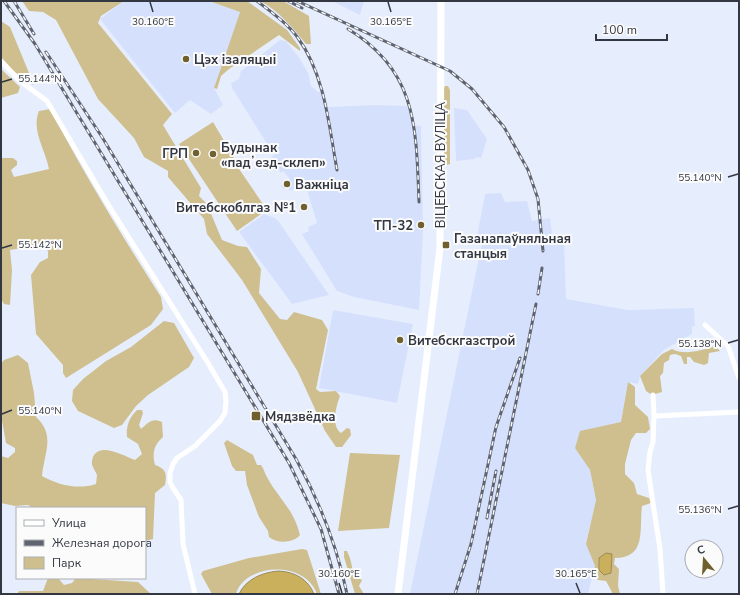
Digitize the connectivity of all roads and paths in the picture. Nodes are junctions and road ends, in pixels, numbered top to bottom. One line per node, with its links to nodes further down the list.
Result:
1 (441, 1): 9 (main road, ВІЦЕБСКАЯ ВУЛІЦА)
2 (1, 61): 8 (street)
3 (705, 326): 4 (street)
4 (739, 378)
5 (653, 396): 7 (street)
6 (739, 412): 7 (street)
7 (654, 416): 10 (street)
8 (195, 594)
9 (398, 594)
10 (663, 594)

